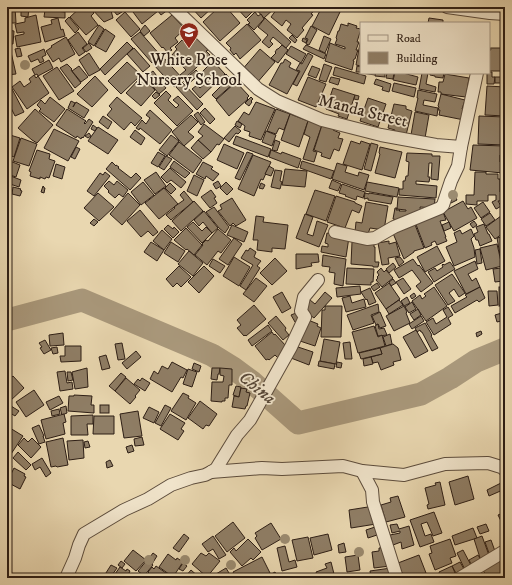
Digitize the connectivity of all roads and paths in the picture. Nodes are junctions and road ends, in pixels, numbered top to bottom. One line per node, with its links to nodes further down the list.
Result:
1 (173, 7): 6 (street, Manda Street)
2 (447, 7): 4 (street)
3 (505, 14): 4 (street)
4 (489, 18)
5 (477, 74): 6 (street)
6 (460, 147): 7 (street)
7 (335, 232)
8 (318, 280): 11 (street)
9 (505, 470): 10 (street)
10 (362, 471): 11 (street); 14 (street)
11 (211, 472): 13 (street)
12 (505, 551): 15 (street)
13 (66, 578)
14 (397, 578)
15 (460, 578)

